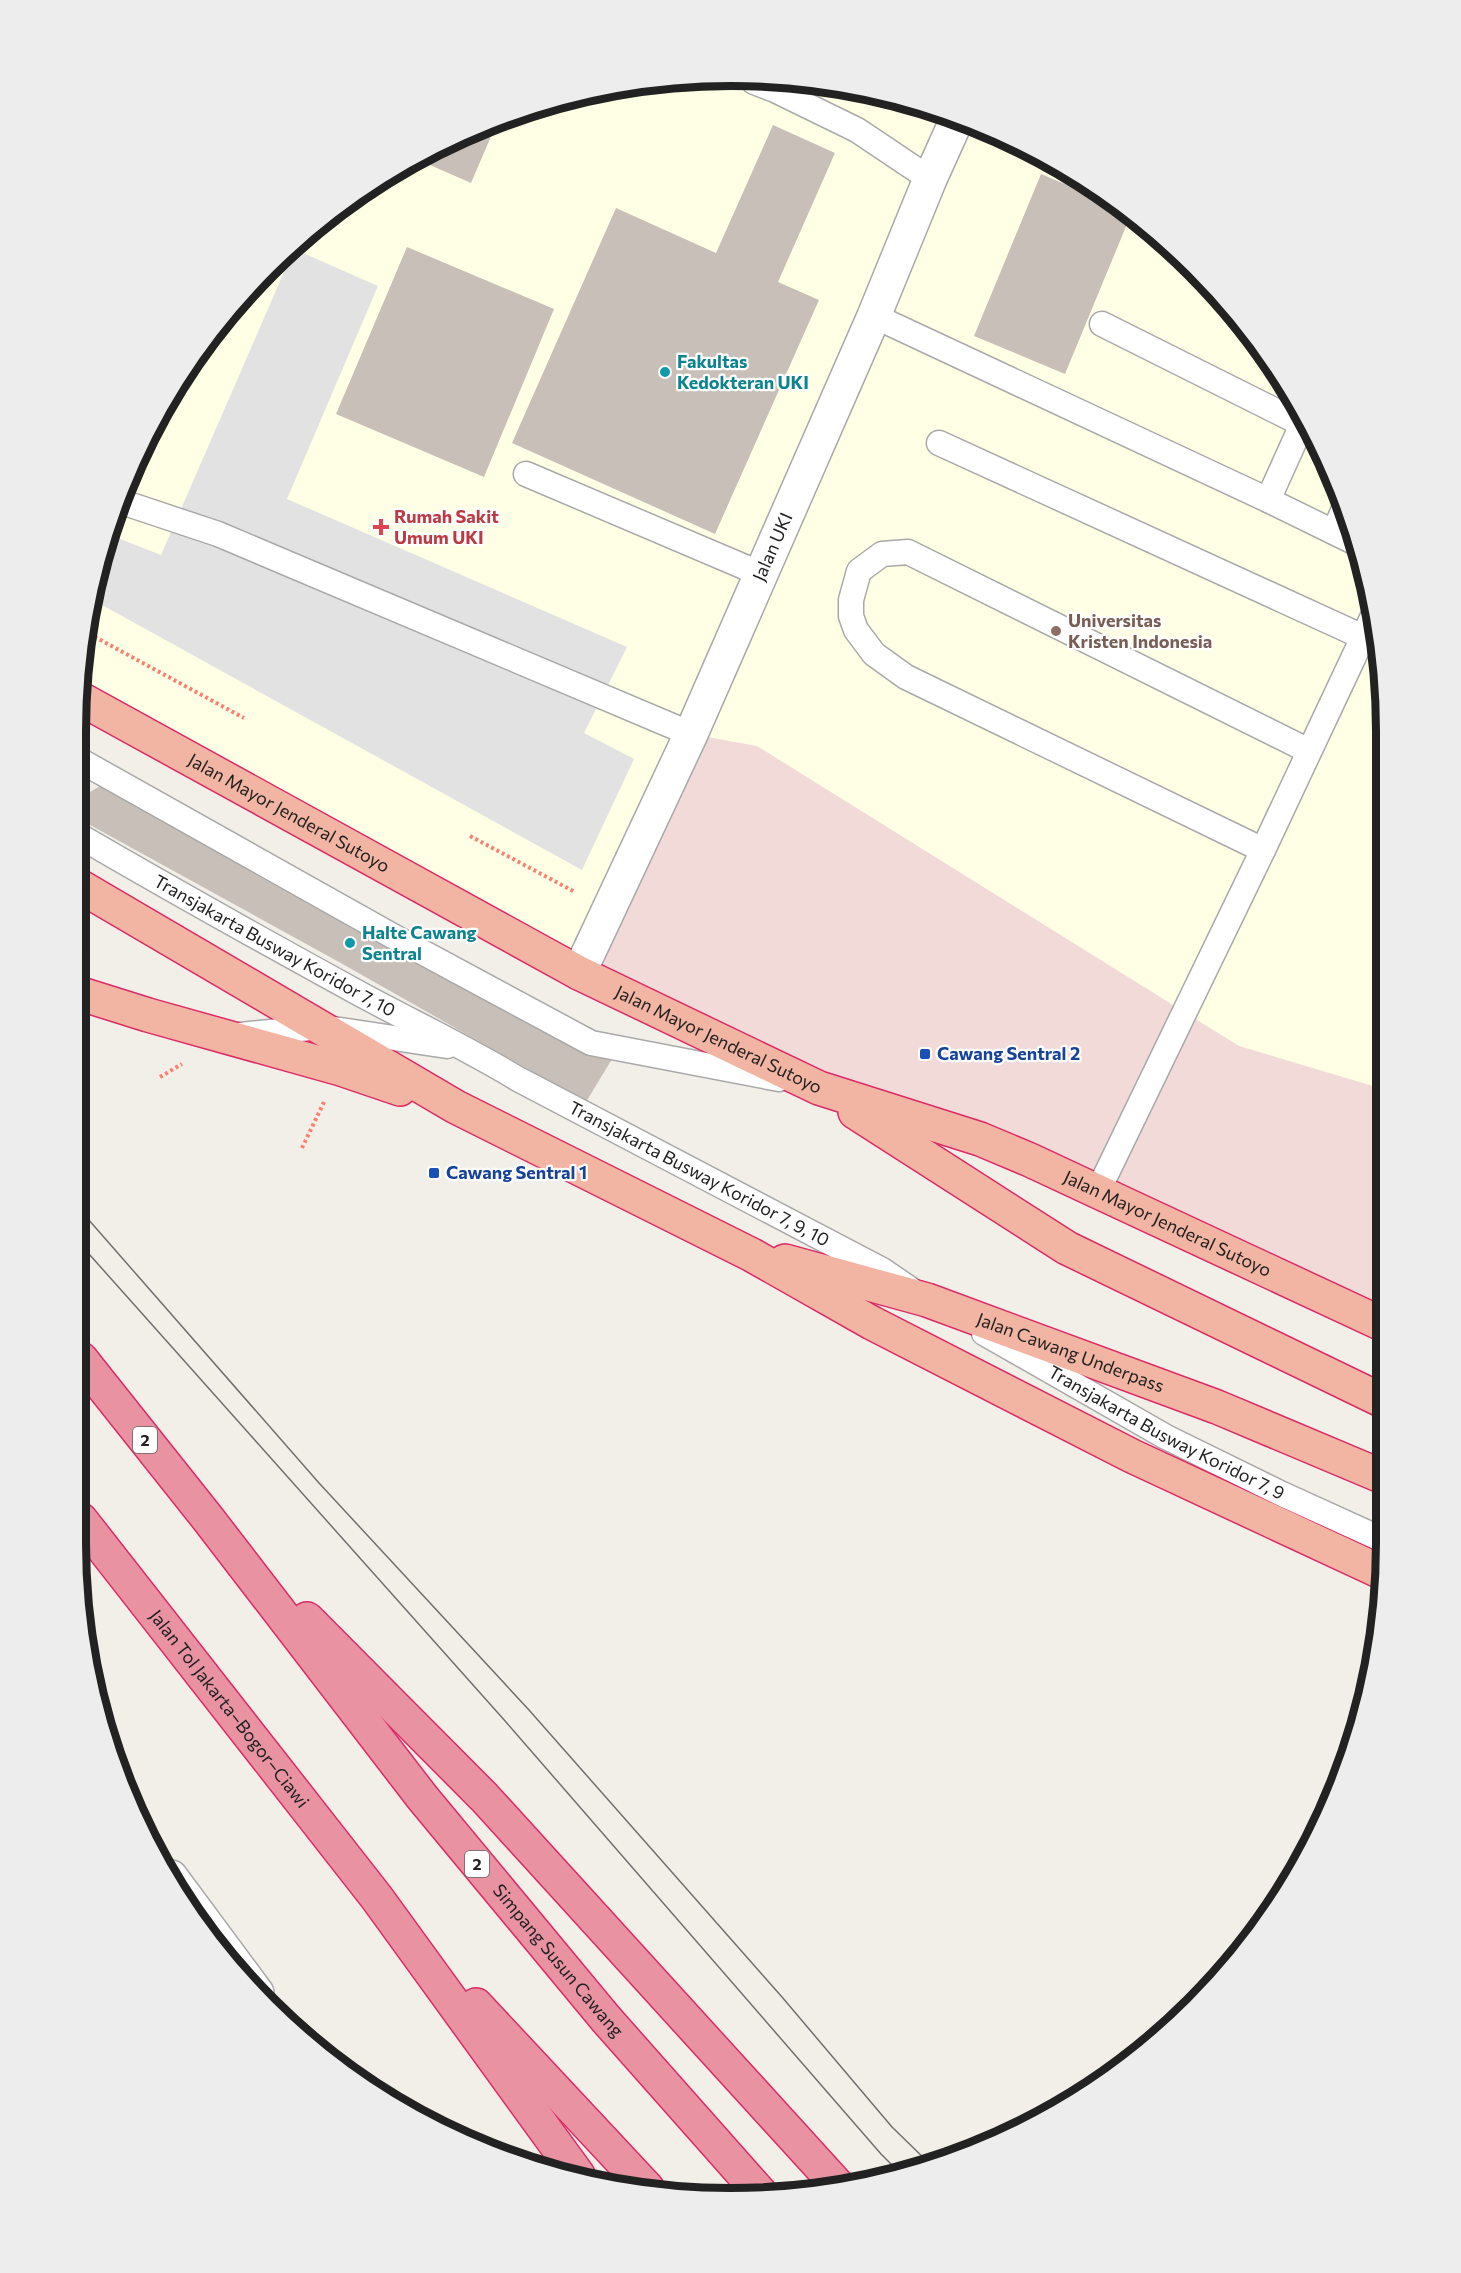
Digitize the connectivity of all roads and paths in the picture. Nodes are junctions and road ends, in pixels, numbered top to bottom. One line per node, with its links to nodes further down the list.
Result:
1 (768, 87): 3 (lane)
2 (954, 126): 3 (street, Jalan UKI)
3 (930, 179): 4 (street, Jalan UKI)
4 (874, 316): 10 (lane); 13 (street, Jalan UKI)
5 (1102, 324): 6 (lane)
6 (1293, 416)
7 (1300, 429): 10 (lane)
8 (939, 443): 14 (lane)
9 (525, 474): 13 (lane)
10 (1269, 500): 12 (lane)
11 (127, 504): 19 (lane)
12 (1338, 522)
13 (761, 574): 19 (street, Jalan UKI)
14 (1367, 626)
15 (1367, 629): 20 (lane)
16 (93, 637): 18 (path)
17 (87, 702): 27 (highway, Jalan Mayor Jenderal Sutoyo)
18 (244, 718)
19 (691, 734): 26 (street, Jalan UKI)
20 (1309, 751): 24 (lane); 24 (lane)
21 (86, 764): 33 (lane)
22 (470, 836): 26 (path)
23 (86, 840): 31 (lane, Transjakarta Busway Koridor 7, 10)
24 (1263, 850): 36 (lane)
25 (86, 889): 29 (highway)
26 (608, 909): 27 (street, Jalan UKI)
27 (579, 973): 33 (highway, Jalan Mayor Jenderal Sutoyo)
28 (86, 995): 30 (highway)
29 (320, 1027): 30 (lane); 31 (lane); 34 (highway)
30 (226, 1037): 32 (highway)
31 (470, 1050): 38 (lane, Transjakarta Busway Koridor 7, 9, 10)
32 (341, 1069): 34 (highway); 35 (path)
33 (819, 1088): 36 (highway, Jalan Mayor Jenderal Sutoyo); 41 (highway)
34 (456, 1107): 37 (highway)
35 (302, 1148)
36 (1098, 1191): 39 (highway, Jalan Mayor Jenderal Sutoyo)
37 (752, 1255): 38 (highway, Jalan Cawang Underpass); 46 (highway)
38 (927, 1299): 42 (highway, Jalan Cawang Underpass); 45 (lane, Transjakarta Busway Koridor 7, 9)
39 (1376, 1321)
40 (86, 1365): 43 (highway, 2)
41 (1376, 1398)
42 (1376, 1474)
43 (209, 1520): 49 (highway); 51 (highway, Simpang Susun Cawang / 2)
44 (86, 1526): 47 (highway, Jalan Tol Jakarta–Bogor–Ciawi)
45 (1376, 1537)
46 (1375, 1569)
47 (377, 1899): 48 (highway); 50 (highway)
48 (573, 2168)
49 (832, 2179)
50 (641, 2181)
51 (755, 2187)

